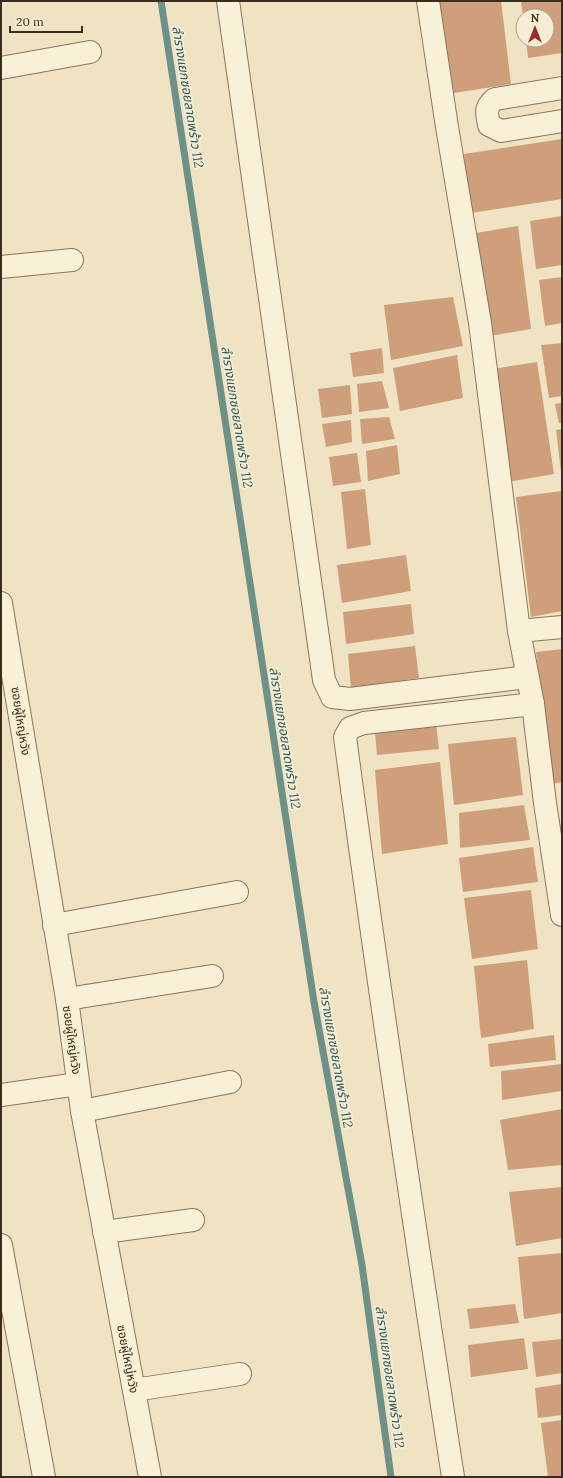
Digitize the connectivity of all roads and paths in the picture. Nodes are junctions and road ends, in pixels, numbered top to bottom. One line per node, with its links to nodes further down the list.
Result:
1 (228, 1): 12 (street)
2 (428, 1): 11 (street)
3 (90, 52): 4 (street)
4 (1, 68)
5 (562, 88): 6 (street)
6 (562, 121)
7 (72, 260): 8 (street)
8 (1, 267)
9 (1, 603): 17 (street, ซอยผู้ใหญ่หวัง)
10 (562, 627): 11 (street)
11 (519, 631): 12 (street)
12 (527, 677): 13 (street)
13 (533, 704): 14 (street); 31 (street)
14 (554, 801): 16 (street)
15 (237, 892): 17 (street)
16 (562, 915)
17 (54, 925): 19 (street, ซอยผู้ใหญ่หวัง)
18 (212, 976): 19 (street)
19 (67, 999): 21 (street, ซอยผู้ใหญ่หวัง)
20 (230, 1082): 23 (street)
21 (78, 1084): 22 (street); 23 (street, ซอยผู้ใหญ่หวัง)
22 (1, 1095)
23 (82, 1111): 25 (street, ซอยผู้ใหญ่หวัง)
24 (193, 1220): 25 (street)
25 (104, 1232): 28 (street, ซอยผู้ใหญ่หวัง)
26 (1, 1245): 29 (street)
27 (240, 1374): 28 (street)
28 (134, 1390): 30 (street, ซอยผู้ใหญ่หวัง)
29 (44, 1477)
30 (150, 1477)
31 (454, 1477)

